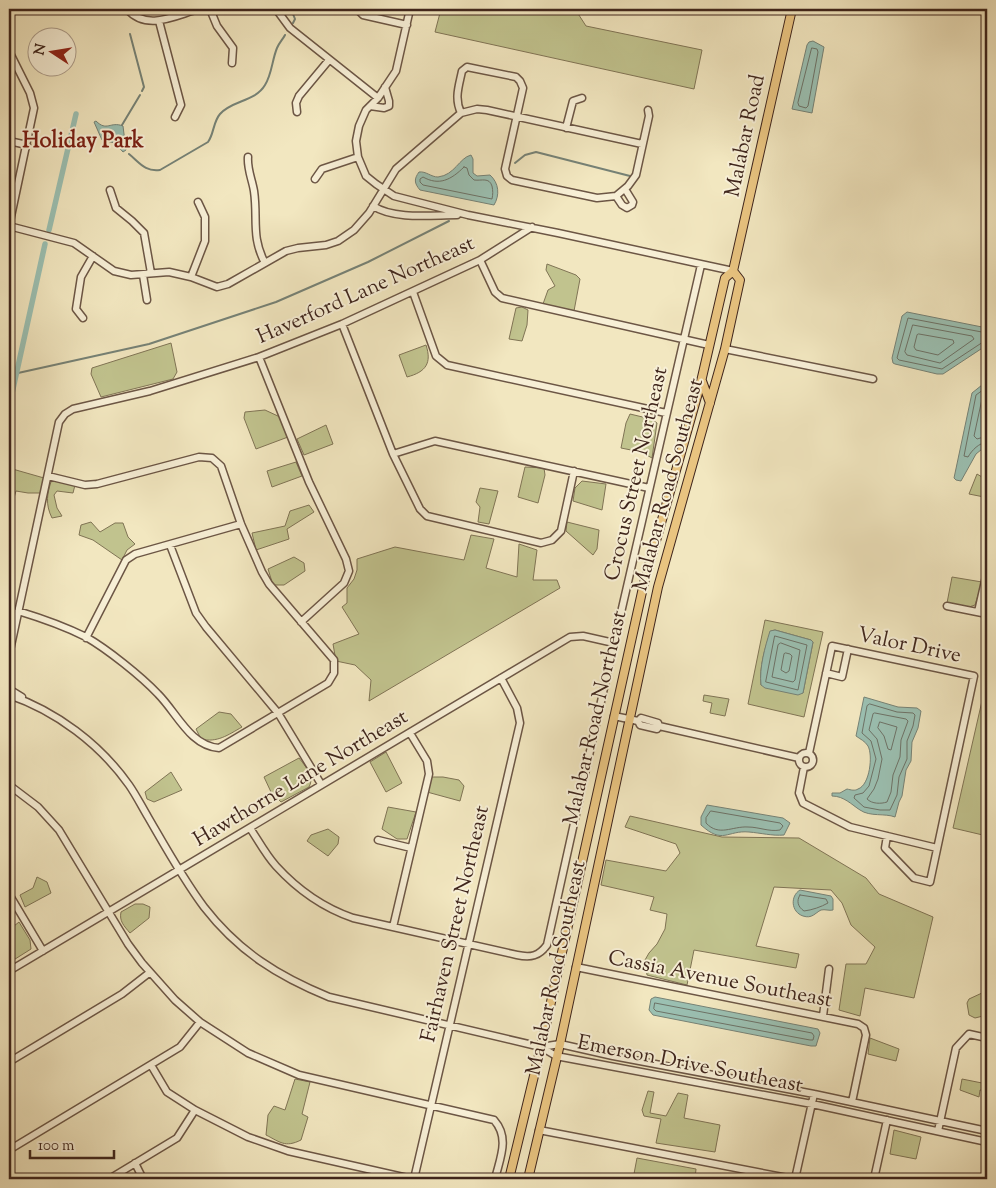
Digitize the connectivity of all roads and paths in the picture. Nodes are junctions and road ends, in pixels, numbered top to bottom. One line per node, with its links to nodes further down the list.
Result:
1 (127, 9): 8 (street)
2 (195, 9): 8 (street)
3 (210, 9): 12 (street)
4 (276, 9): 11 (street)
5 (357, 9): 9 (street)
6 (410, 9): 9 (street)
7 (792, 9): 42 (main road, Malabar Road)
8 (160, 21): 20 (street)
9 (406, 25): 13 (street)
10 (9, 51): 25 (street)
11 (329, 60): 14 (street); 18 (street)
12 (232, 63)
13 (385, 87): 14 (street); 16 (street)
14 (378, 98): 16 (street)
15 (582, 98): 22 (street)
16 (370, 106): 27 (street)
17 (648, 110): 24 (street)
18 (297, 112)
19 (461, 113): 21 (street); 21 (street); 29 (street)
20 (175, 117)
21 (517, 117): 22 (street); 32 (street)
22 (566, 128): 24 (street)
23 (9, 141): 25 (street)
24 (642, 144): 30 (street)
25 (27, 145): 36 (street)
26 (248, 157): 40 (street)
27 (358, 158): 28 (street); 29 (street)
28 (315, 179)
29 (383, 189): 34 (street); 35 (street)
30 (625, 189): 32 (street); 32 (street)
31 (110, 190): 43 (street)
32 (616, 196)
33 (198, 202): 45 (street)
34 (374, 206): 35 (street); 40 (street)
35 (468, 215): 37 (street)
36 (9, 226): 38 (street)
37 (532, 227): 39 (street, Haverford Lane Northeast); 41 (street)
38 (93, 256): 44 (street); 48 (street)
39 (480, 260): 46 (street, Haverford Lane Northeast); 50 (street)
40 (265, 263): 45 (street)
41 (701, 265): 42 (street); 50 (street, Crocus Street Northeast)
42 (734, 272): 51 (main road, Malabar Road Northeast); 52 (main road, Malabar Road Southeast)
43 (151, 273): 44 (street); 45 (street)
44 (143, 274): 47 (street)
45 (191, 277)
46 (413, 292): 49 (street, Haverford Lane Northeast); 57 (street)
47 (147, 300)
48 (83, 318)
49 (342, 324): 53 (street, Haverford Lane Northeast); 58 (street)
50 (685, 340): 51 (street); 57 (street, Crocus Street Northeast)
51 (710, 345): 54 (main road, Malabar Road Northeast)
52 (725, 349): 55 (street); 56 (main road, Malabar Road Southeast)
53 (259, 357): 60 (street, Haverford Lane Northeast); 69 (street)
54 (701, 379): 56 (main road); 80 (main road, Malabar Road Northeast)
55 (873, 379)
56 (710, 403): 81 (main road, Malabar Road Southeast)
57 (666, 413): 61 (street, Crocus Street Northeast)
58 (393, 454): 59 (street); 59 (street)
59 (574, 471): 61 (street)
60 (48, 476): 62 (street); 66 (street)
61 (650, 488): 71 (street, Crocus Street Northeast)
62 (241, 524): 63 (street); 69 (street)
63 (170, 545): 70 (street); 79 (street)
64 (987, 572): 67 (street)
65 (947, 606): 67 (street)
66 (18, 611): 70 (street); 73 (street)
67 (978, 612): 68 (street)
68 (987, 614)
69 (301, 622): 79 (street)
70 (86, 638): 79 (street)
71 (614, 643): 75 (street, Hawthorne Lane Northeast); 99 (street, Crocus Street Northeast)
72 (848, 649): 74 (street, Valor Drive); 74 (street); 94 (street, Valor Drive)
73 (9, 655)
74 (826, 673): 83 (street, Valor Drive)
75 (502, 678): 82 (street, Hawthorne Lane Northeast); 99 (street, Fairhaven Street Northeast)
76 (9, 689): 78 (street)
77 (9, 695): 78 (street)
78 (26, 702): 95 (street)
79 (278, 713): 86 (street)
80 (614, 716): 81 (street); 88 (main road, Malabar Road Northeast)
81 (628, 719): 84 (street); 89 (main road, Malabar Road Southeast)
82 (410, 733): 86 (street, Hawthorne Lane Northeast); 93 (street)
83 (809, 753): 84 (street); 85 (street, Valor Drive)
84 (799, 758): 85 (street)
85 (804, 767): 91 (street, Valor Drive)
86 (321, 784): 90 (street, Hawthorne Lane Northeast)
87 (9, 785): 97 (street)
88 (591, 817): 89 (main road); 110 (main road, Malabar Road Northeast)
89 (607, 820): 101 (main road, Malabar Road Southeast)
90 (250, 828): 95 (street, Hawthorne Lane Northeast); 98 (street)
91 (887, 836): 94 (street, Valor Drive); 94 (street, Valor Drive)
92 (378, 840): 93 (street)
93 (411, 848): 98 (street)
94 (937, 848)
95 (179, 870): 97 (street, Hawthorne Lane Northeast); 107 (street)
96 (9, 894): 100 (street)
97 (108, 912): 100 (street, Hawthorne Lane Northeast); 104 (street)
98 (393, 927): 99 (street)
99 (468, 944): 107 (street, Fairhaven Street Northeast)
100 (43, 951): 103 (street, Hawthorne Lane Northeast)
101 (576, 967): 105 (street, Cassia Avenue Southeast); 109 (main road, Malabar Road Southeast)
102 (829, 969): 105 (street)
103 (9, 972)
104 (149, 973): 106 (street); 112 (street)
105 (823, 1016): 115 (street, Cassia Avenue Southeast)
106 (200, 1022): 113 (street); 117 (street)
107 (450, 1026): 110 (street); 117 (street, Fairhaven Street Northeast)
108 (987, 1038): 120 (street)
109 (560, 1044): 110 (street, Emerson Drive Southeast); 111 (main road, Malabar Road Southeast); 114 (street, Emerson Drive Southeast)
110 (541, 1047): 111 (street, Emerson Drive Southeast); 131 (main road, Malabar Road Northeast)
111 (556, 1056): 116 (street, Emerson Drive Southeast); 121 (main road, Malabar Road Southeast)
112 (9, 1062)
113 (151, 1065): 118 (street); 125 (street)
114 (814, 1094): 115 (street, Emerson Drive Southeast); 116 (street)
115 (852, 1102): 120 (street, Emerson Drive Southeast)
116 (812, 1104): 119 (street, Emerson Drive Southeast); 133 (street)
117 (432, 1105): 129 (street, Fairhaven Street Northeast); 130 (street)
118 (195, 1110): 126 (street); 129 (street)
119 (887, 1120): 122 (street, Emerson Drive Southeast); 134 (street)
120 (940, 1120): 122 (street); 123 (street, Emerson Drive Southeast)
121 (539, 1130): 132 (main road, Malabar Road Southeast); 133 (street)
122 (938, 1131): 124 (street, Emerson Drive Southeast)
123 (987, 1131)
124 (987, 1142)
125 (9, 1150)
126 (135, 1164): 127 (street); 128 (street)
127 (109, 1179)
128 (143, 1179)
129 (413, 1179)
130 (495, 1179)
131 (509, 1179)
132 (528, 1179)
133 (794, 1179)
134 (874, 1179)

